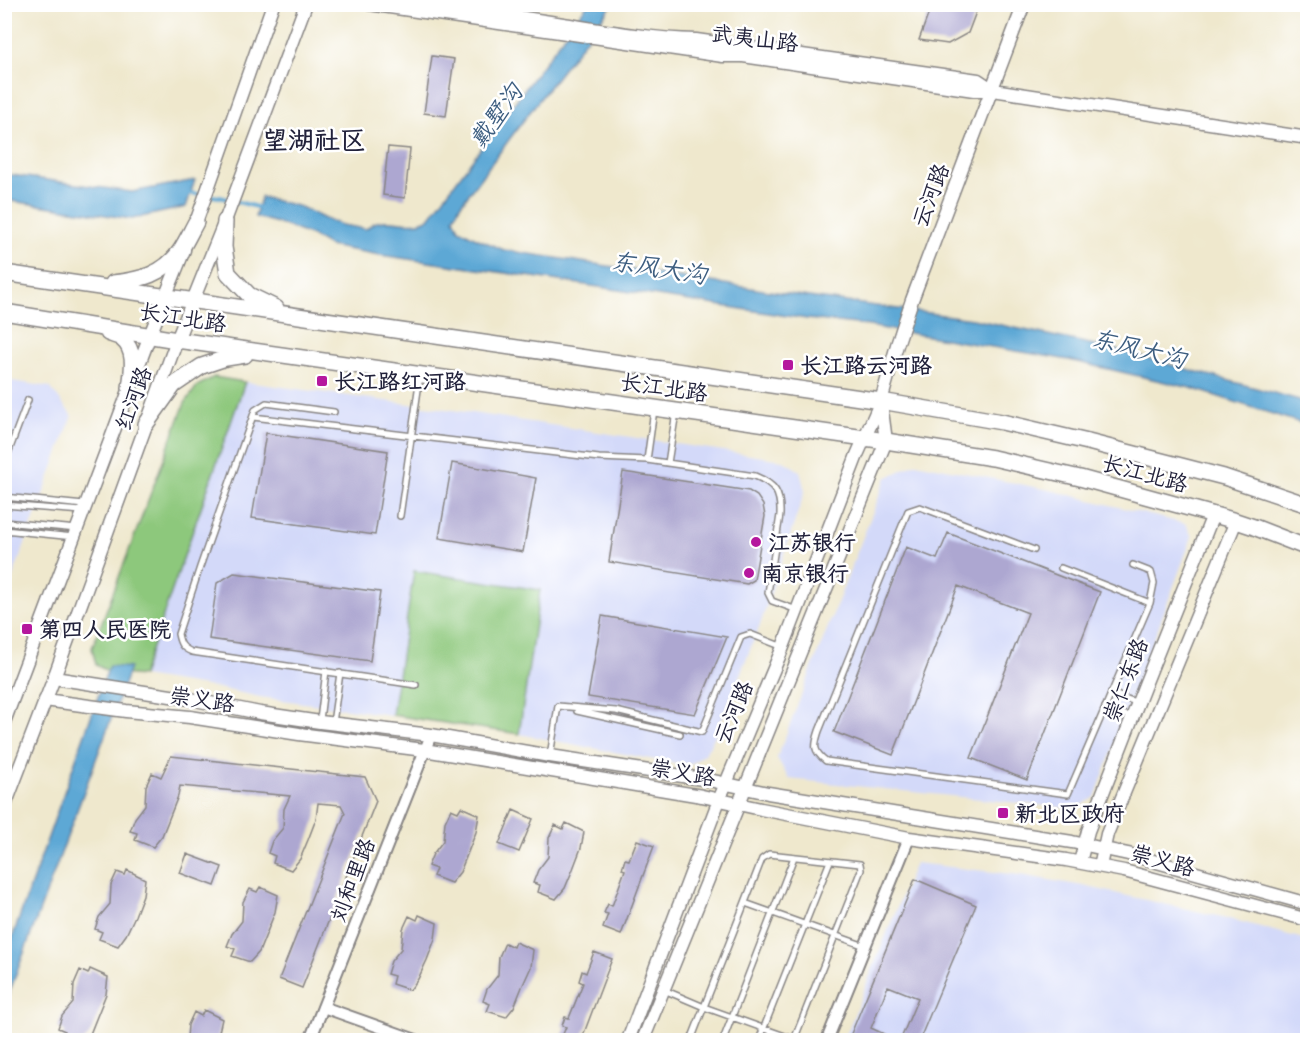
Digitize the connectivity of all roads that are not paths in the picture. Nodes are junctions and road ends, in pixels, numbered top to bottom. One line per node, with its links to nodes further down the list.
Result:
1 (273, 4): 10 (street, 红河路)
2 (306, 4): 9 (street, 红河路)
3 (369, 4): 6 (street, 武夷山路)
4 (436, 4): 6 (street, 武夷山路)
5 (1024, 4): 7 (street, 云河路)
6 (564, 28): 7 (street, 武夷山路)
7 (993, 90): 8 (street, 武夷山路); 24 (street, 云河路)
8 (1308, 138)
9 (225, 221): 14 (street, 红河路); 16 (main road)
10 (196, 222): 12 (main road); 13 (street, 红河路)
11 (4, 273): 12 (main road, 长江北路)
12 (91, 286): 13 (main road, 长江北路)
13 (165, 297): 14 (main road, 长江北路); 18 (street, 红河路)
14 (193, 301): 16 (main road, 长江北路); 19 (street, 红河路)
15 (4, 312): 17 (main road, 长江北路)
16 (292, 315): 24 (main road, 长江北路)
17 (76, 323): 18 (main road, 长江北路); 22 (main road)
18 (150, 335): 19 (main road, 长江北路); 22 (street, 红河路)
19 (177, 340): 20 (main road, 长江北路); 29 (street, 红河路)
20 (263, 352): 21 (main road, 长江北路); 29 (main road)
21 (420, 375): 25 (main road, 长江北路); 30 (lane)
22 (130, 388): 39 (street, 红河路)
23 (28, 400): 35 (lane)
24 (881, 402): 31 (street, 云河路); 32 (street, 云河路); 38 (main road, 长江北路)
25 (654, 408): 26 (main road, 长江北路); 33 (lane)
26 (676, 411): 31 (main road, 长江北路); 34 (lane)
27 (334, 412): 28 (lane)
28 (252, 417): 30 (lane); 53 (lane)
29 (146, 424): 55 (street, 红河路)
30 (412, 435): 33 (lane); 41 (lane)
31 (865, 438): 32 (main road, 长江北路); 51 (street, 云河路)
32 (886, 441): 40 (main road, 长江北路); 71 (street, 云河路)
33 (647, 460): 34 (lane)
34 (668, 463): 51 (lane)
35 (4, 464)
36 (4, 497): 39 (lane)
37 (4, 505): 39 (lane)
38 (1308, 505)
39 (85, 508): 45 (street, 红河路)
40 (1214, 515): 42 (main road, 长江北路); 59 (street, 崇仁东路)
41 (400, 516)
42 (1236, 521): 46 (main road, 长江北路); 77 (street, 崇仁东路)
43 (4, 522): 45 (lane)
44 (4, 530): 45 (lane)
45 (75, 533): 63 (street, 红河路)
46 (1308, 548)
47 (1034, 550): 61 (lane)
48 (1133, 565): 50 (lane)
49 (1061, 568): 50 (lane)
50 (1150, 603): 57 (lane)
51 (797, 610): 52 (street, 云河路)
52 (783, 646): 60 (lane); 70 (street, 云河路)
53 (326, 671): 54 (lane); 64 (lane)
54 (340, 674): 56 (lane); 65 (lane)
55 (54, 678): 58 (street, 红河路); 64 (street, 崇义路)
56 (416, 685)
57 (1111, 693): 59 (lane); 61 (lane)
58 (45, 700): 68 (street, 崇义路); 74 (street, 红河路)
59 (1138, 704): 62 (street, 崇仁东路)
60 (558, 706): 66 (lane); 69 (lane)
61 (1105, 707): 62 (lane)
62 (1132, 718): 76 (street, 崇仁东路)
63 (4, 722)
64 (320, 722): 65 (street, 崇义路)
65 (333, 723): 67 (street, 崇义路)
66 (680, 734)
67 (431, 735): 68 (street, 刘和里路); 69 (street, 崇义路)
68 (424, 750): 72 (street, 崇义路); 90 (street, 刘和里路)
69 (550, 756): 70 (street, 崇义路)
70 (726, 785): 71 (street, 崇义路); 72 (street, 云河路)
71 (745, 788): 73 (street, 云河路); 76 (street, 崇义路)
72 (719, 800): 73 (street, 崇义路); 97 (street, 云河路)
73 (738, 804): 75 (street, 崇义路); 89 (street, 云河路)
74 (4, 808)
75 (909, 837): 80 (street, 崇义路); 88 (street)
76 (1085, 844): 77 (street, 崇义路); 80 (street, 崇仁东路)
77 (1104, 849): 81 (street, 崇仁东路); 83 (street, 崇义路)
78 (794, 857): 79 (lane); 82 (lane); 84 (lane)
79 (830, 861): 86 (lane); 87 (lane)
80 (1080, 862): 81 (street, 崇义路)
81 (1100, 866): 85 (street, 崇义路)
82 (745, 903): 84 (lane); 91 (lane)
83 (1308, 904)
84 (773, 912): 86 (lane); 92 (lane)
85 (1308, 920)
86 (805, 924): 87 (lane); 93 (lane)
87 (836, 935): 88 (lane); 94 (lane)
88 (865, 946): 102 (street)
89 (663, 990): 91 (lane); 98 (street, 云河路)
90 (323, 1007): 95 (street, 刘和里路); 96 (street)
91 (704, 1007): 92 (lane); 99 (lane)
92 (732, 1017): 93 (lane); 100 (lane)
93 (764, 1029): 94 (lane); 101 (lane)
94 (795, 1040)
95 (310, 1041)
96 (416, 1041)
97 (628, 1041)
98 (644, 1041)
99 (691, 1041)
100 (723, 1041)
101 (759, 1041)
102 (826, 1041)

